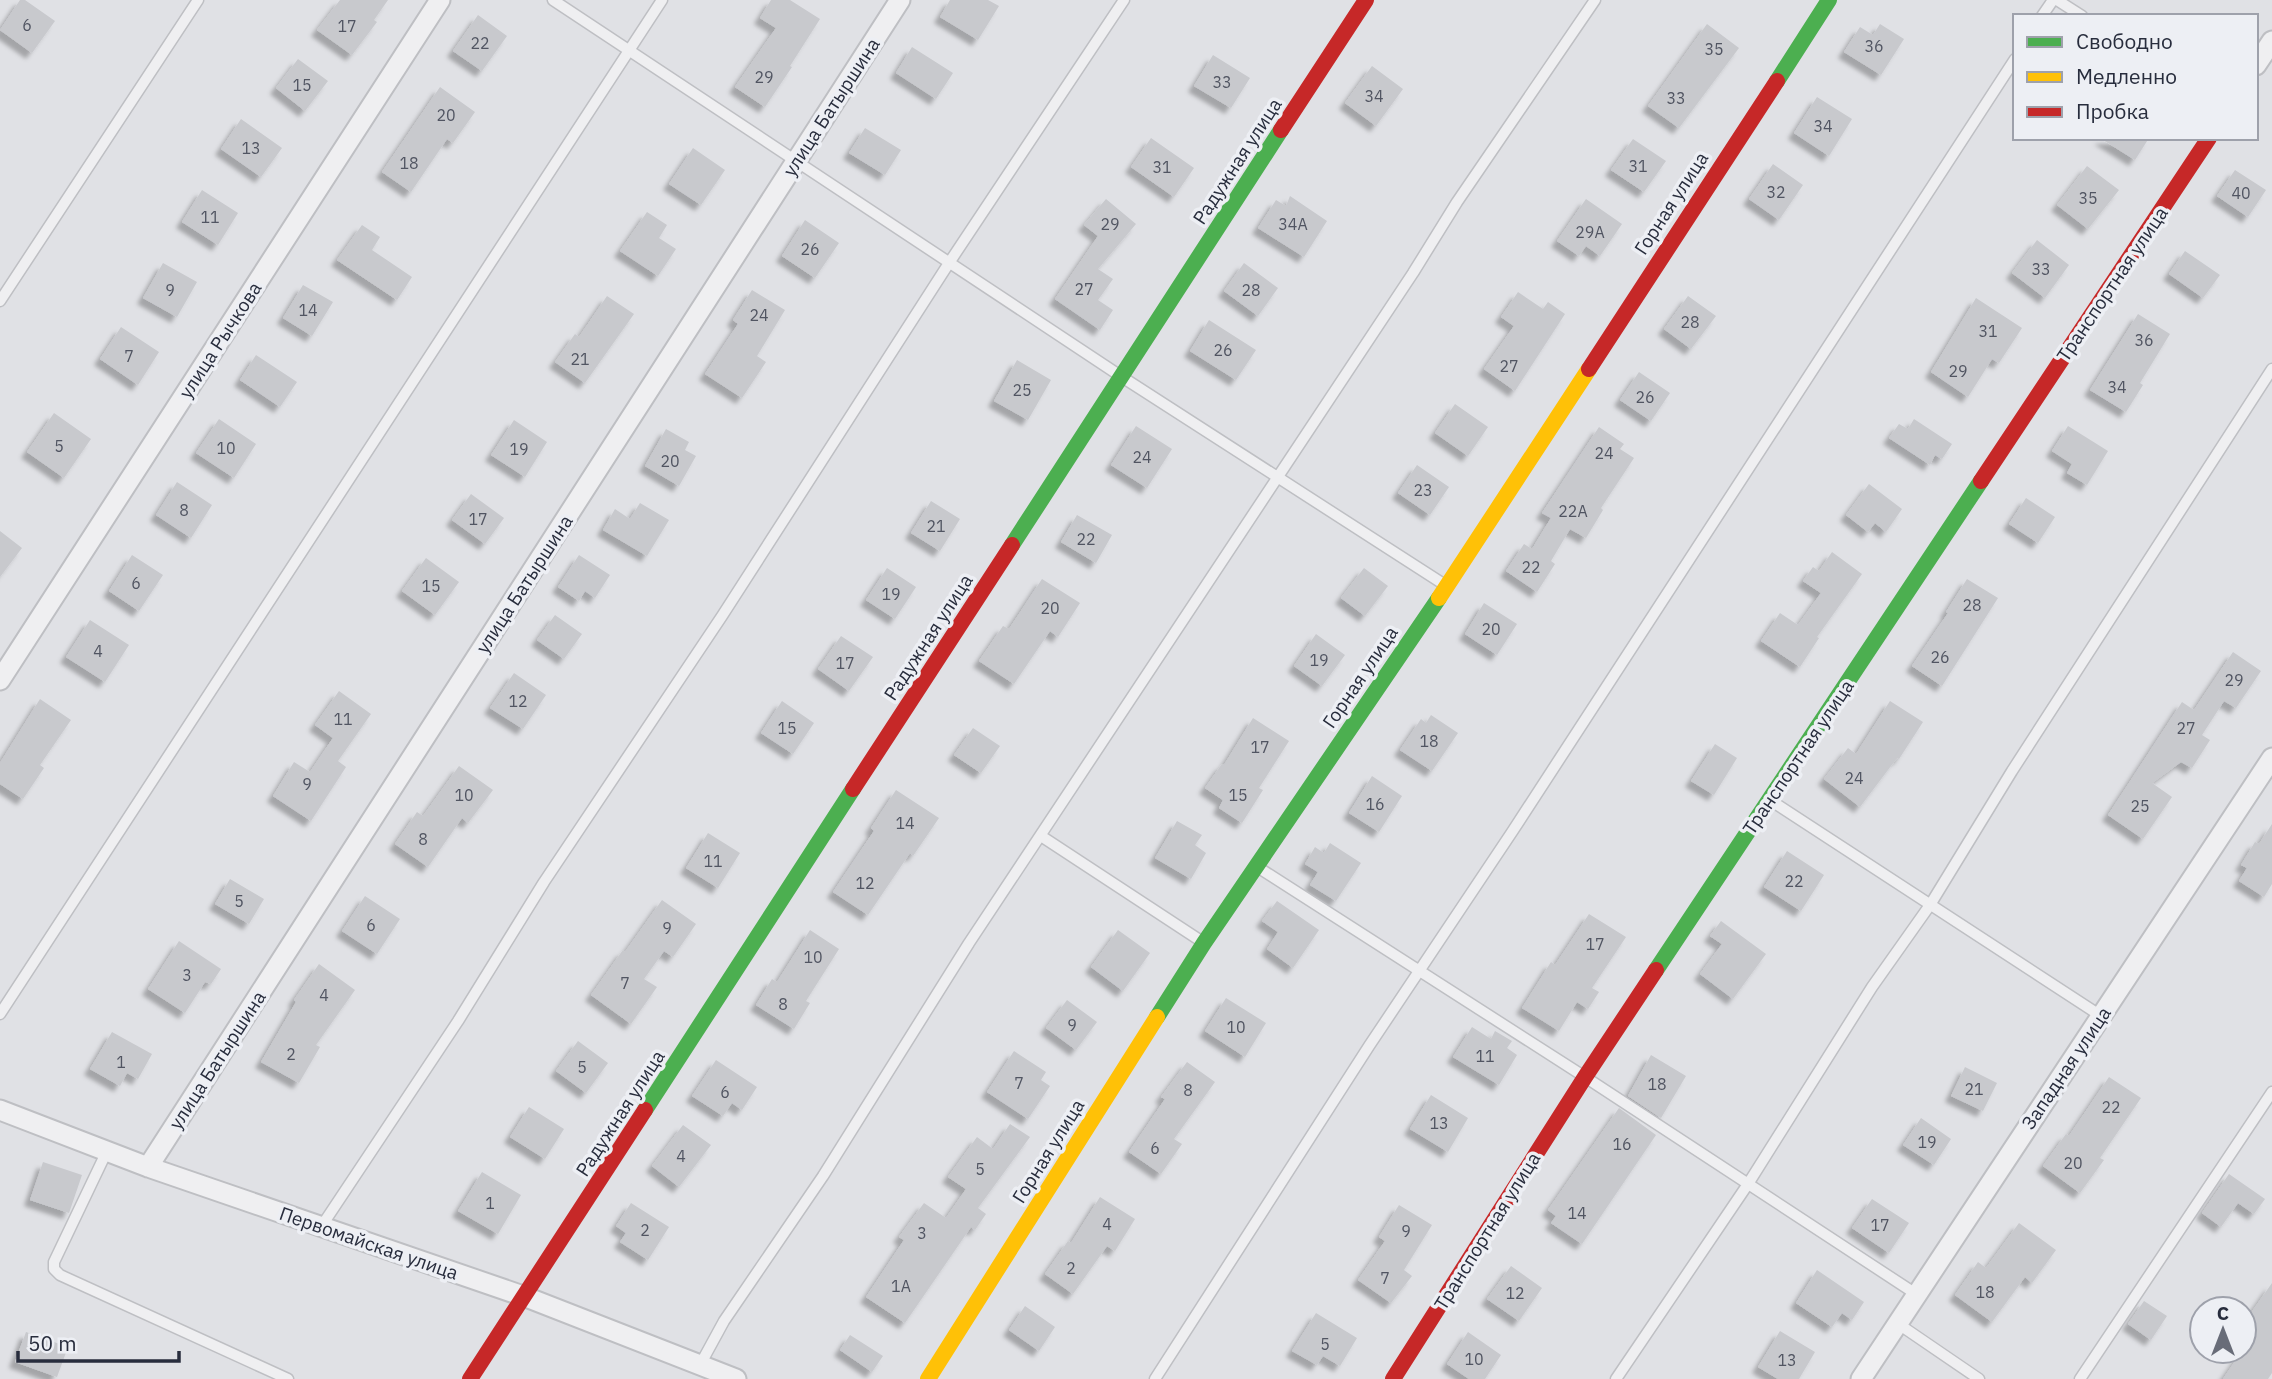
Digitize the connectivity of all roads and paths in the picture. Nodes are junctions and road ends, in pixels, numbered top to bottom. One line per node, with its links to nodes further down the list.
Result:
1 (198, 0): 20 (lane)
2 (440, 0): 25 (street, улица Рычкова)
3 (553, 0): 14 (lane)
4 (662, 0): 14 (lane)
5 (900, 0): 18 (street, улица Батыршина)
6 (1124, 0): 19 (lane)
7 (1366, 0): 22 (street, Радужная улица)
8 (1595, 0): 23 (lane)
9 (1829, 0): 24 (street, Горная улица)
10 (2055, 0): 11 (lane); 12 (lane)
11 (2044, 14)
12 (2079, 14)
13 (2272, 41): 16 (street)
14 (629, 51): 18 (lane); 33 (lane)
15 (2013, 61): 32 (lane)
16 (2258, 62)
17 (2208, 140): 27 (street, Транспортная улица)
18 (796, 162): 19 (lane); 39 (street, улица Батыршина)
19 (949, 263): 22 (lane); 41 (lane)
20 (0, 301)
21 (2272, 369): 30 (lane)
22 (1122, 377): 23 (lane); 43 (street, Радужная улица)
23 (1276, 477): 24 (lane); 28 (lane)
24 (1447, 587): 29 (street, Горная улица)
25 (0, 680)
26 (2272, 758): 34 (street, Западная улица)
27 (1769, 800): 30 (lane); 35 (street, Транспортная улица)
28 (1041, 836): 31 (lane); 45 (lane)
29 (1256, 866): 31 (street, Горная улица); 32 (lane)
30 (1930, 905): 34 (lane); 40 (lane)
31 (1204, 943): 49 (street, Горная улица)
32 (1418, 971): 35 (lane); 50 (lane)
33 (0, 1014)
34 (2101, 1016): 42 (street, Западная улица)
35 (1585, 1077): 40 (lane); 51 (street, Транспортная улица)
36 (2272, 1092): 55 (lane)
37 (0, 1110): 38 (street, Первомайская улица)
38 (107, 1151): 39 (street, Первомайская улица); 46 (lane)
39 (148, 1167): 41 (street, Первомайская улица)
40 (1748, 1184): 42 (lane); 52 (lane)
41 (321, 1227): 43 (street, Первомайская улица)
42 (1916, 1294): 44 (street, Западная улица)
43 (526, 1297): 45 (street, Первомайская улица); 47 (street, Радужная улица)
44 (1897, 1324): 53 (street, Западная улица); 54 (lane)
45 (700, 1365): 48 (street, Первомайская улица)
46 (288, 1379)
47 (470, 1379)
48 (736, 1379)
49 (929, 1379)
50 (1155, 1379)
51 (1393, 1379)
52 (1616, 1379)
53 (1860, 1379)
54 (1979, 1379)
55 (2080, 1379)

